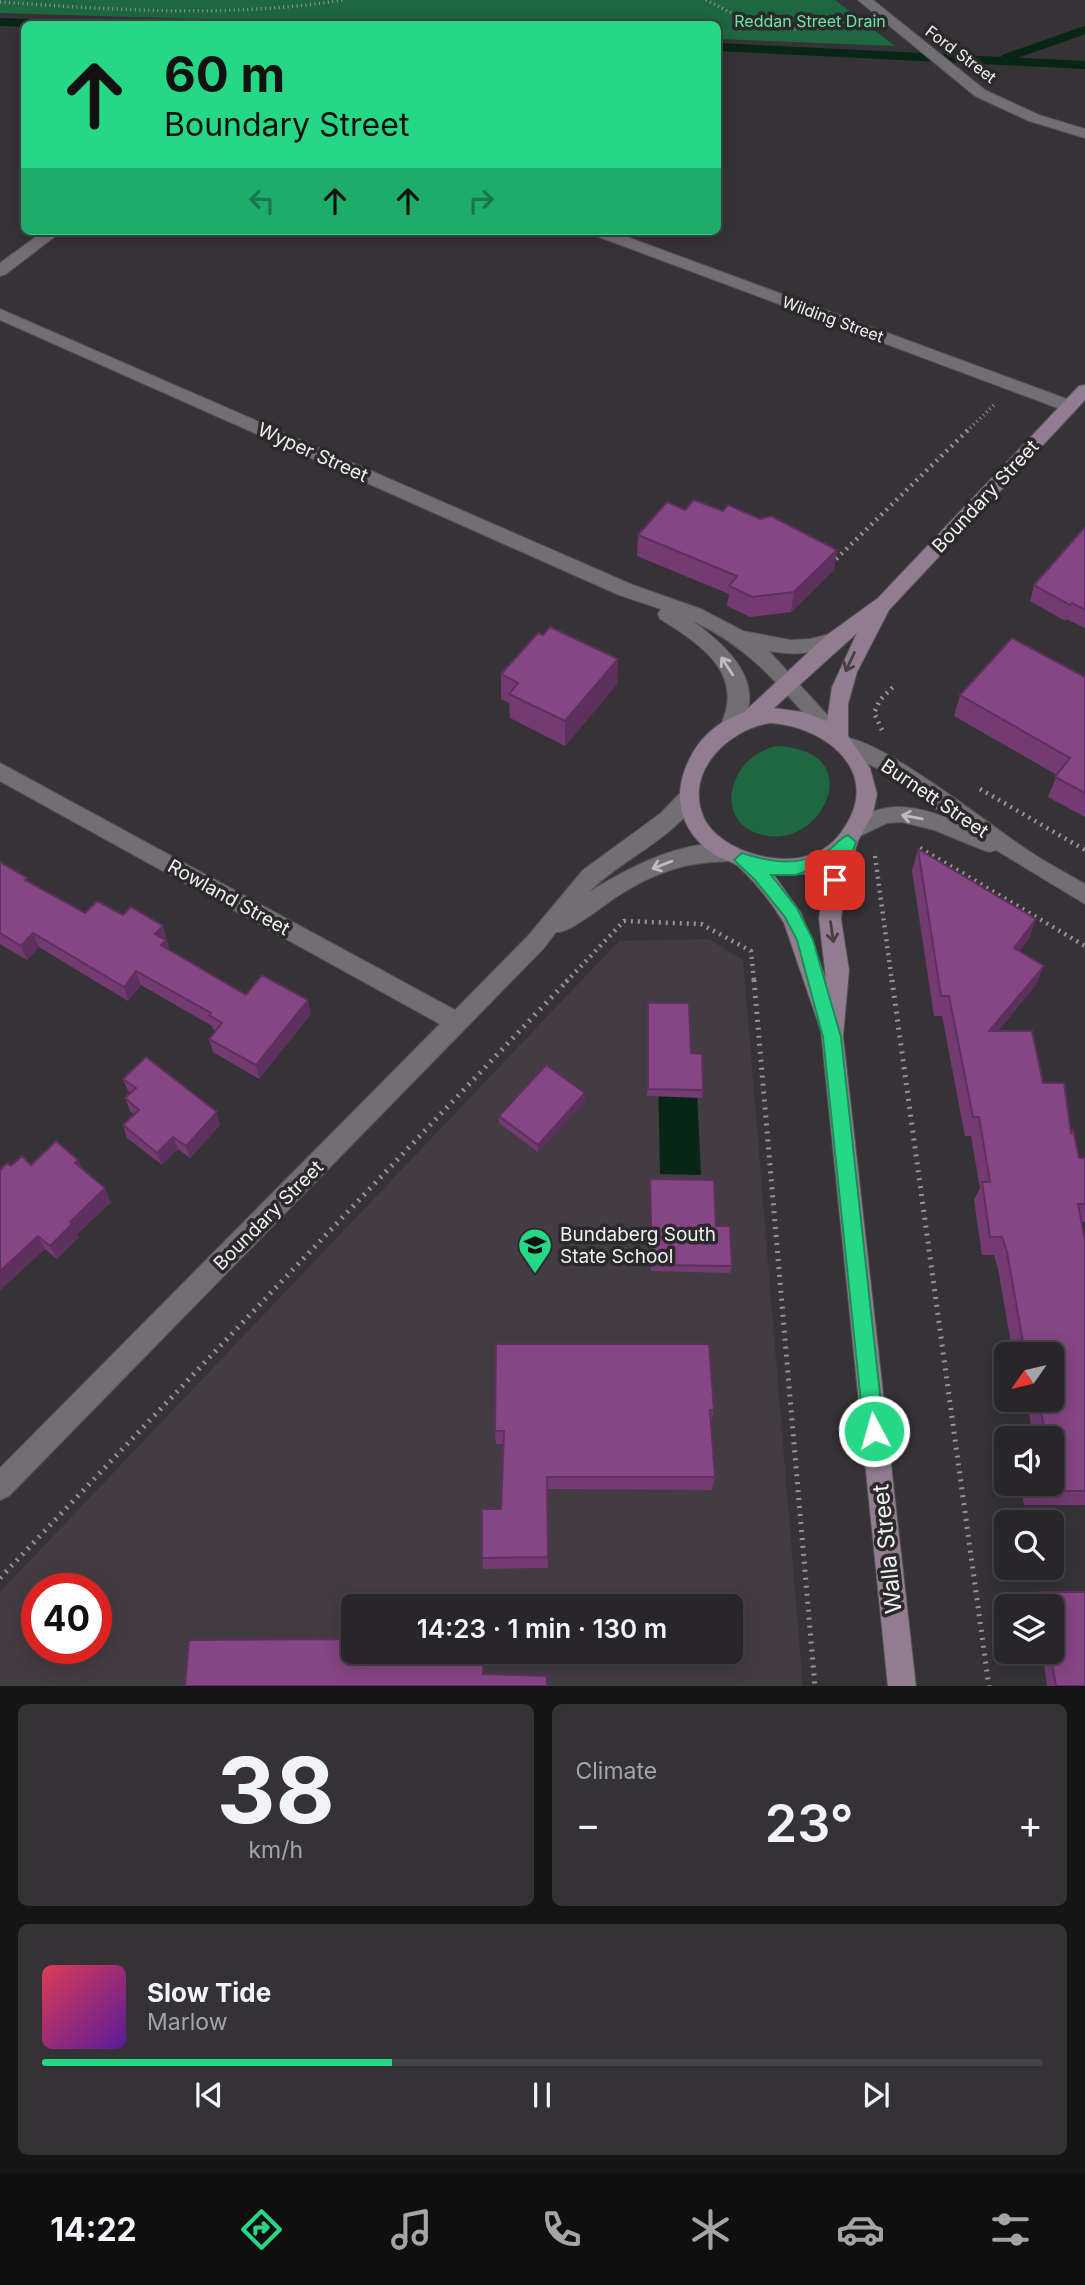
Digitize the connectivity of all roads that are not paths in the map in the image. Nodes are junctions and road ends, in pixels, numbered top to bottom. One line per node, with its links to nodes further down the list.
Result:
1 (864, 0): 2 (street, Ford Street)
2 (1085, 134)
3 (49, 235): 5 (street)
4 (608, 235): 8 (street, Wilding Street)
5 (0, 271)
6 (0, 314): 9 (street, Wyper Street)
7 (1085, 390): 8 (street, Boundary Street)
8 (1069, 406): 10 (street, Boundary Street)
9 (626, 590): 11 (street, Wyper Street); 15 (street, Wyper Street, one-way to 9)
10 (885, 603): 12 (street, Boundary Street); 16 (street, Boundary Street, one-way to 16)
11 (734, 633): 12 (street); 13 (street, Wyper Street)
12 (834, 640): 13 (street, Boundary Street)
13 (789, 683): 14 (street, Boundary Street); 16 (street, Wyper Street)
14 (749, 719): 15 (street); 16 (street)
15 (729, 728): 18 (street)
16 (838, 739): 19 (street); 21 (street, Burnett Street)
17 (0, 771): 24 (street, Rowland Street)
18 (689, 797): 20 (street); 23 (street, Boundary Street)
19 (852, 836): 20 (street); 21 (street, Burnett Street, one-way to 19); 25 (street, one-way to 25)
20 (735, 856): 23 (street, Boundary Street, one-way to 23); 25 (street)
21 (1021, 857): 22 (street, Burnett Street)
22 (1085, 895)
23 (536, 942): 24 (street, Boundary Street)
24 (457, 1022): 26 (street, Boundary Street)
25 (832, 1037): 27 (street, Walla Street)
26 (0, 1487)
27 (902, 1686)

